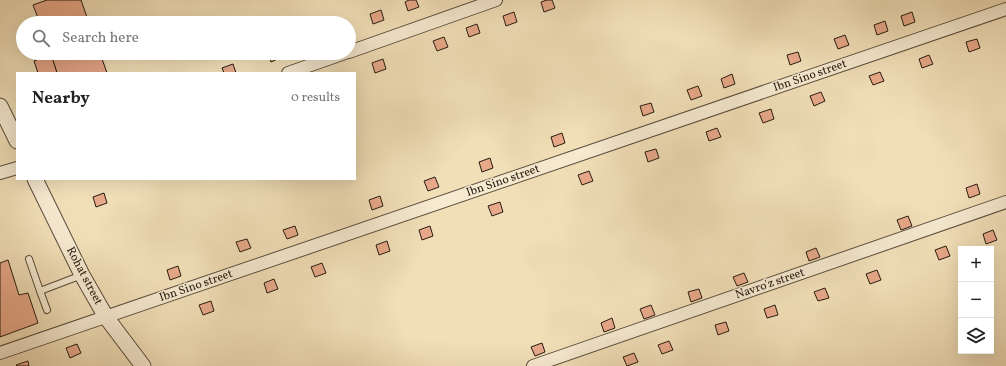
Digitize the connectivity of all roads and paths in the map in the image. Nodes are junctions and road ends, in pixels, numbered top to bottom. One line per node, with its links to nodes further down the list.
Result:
1 (496, 0): 3 (street)
2 (1006, 9): 16 (street, Ibn Sino street)
3 (356, 50)
4 (325, 60): 5 (street)
5 (291, 72)
6 (0, 106): 7 (street)
7 (16, 139)
8 (16, 168): 9 (street)
9 (0, 174)
10 (35, 180): 13 (street, Rohat street)
11 (1006, 202): 19 (street, Navro'z street)
12 (29, 259): 14 (lane)
13 (82, 275): 14 (lane); 16 (street, Rohat street)
14 (40, 291): 15 (lane)
15 (47, 310)
16 (106, 317): 17 (street, Ibn Sino street); 18 (street, Rohat street)
17 (0, 353)
18 (142, 366)
19 (533, 366)

